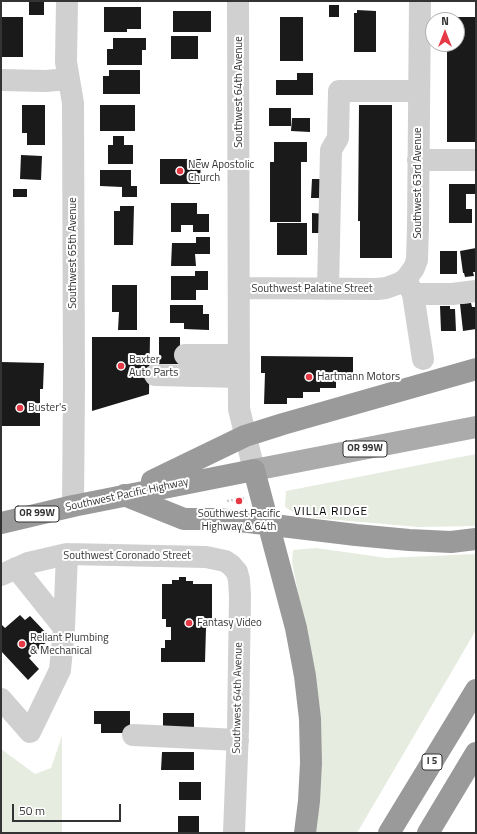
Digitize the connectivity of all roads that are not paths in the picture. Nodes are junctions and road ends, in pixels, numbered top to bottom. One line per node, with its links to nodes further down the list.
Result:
1 (67, 1): 4 (street, Southwest 65th Avenue)
2 (238, 1): 10 (street, Southwest 64th Avenue)
3 (420, 1): 6 (street, Southwest 63rd Avenue)
4 (68, 79): 5 (street); 23 (street, Southwest 65th Avenue)
5 (1, 80)
6 (419, 90): 7 (street, Southwest 63rd Avenue); 11 (street)
7 (418, 160): 8 (street); 9 (street, Southwest 63rd Avenue)
8 (476, 160)
9 (410, 286): 11 (street, Southwest Palatine Street); 12 (street); 15 (street)
10 (240, 288): 11 (street, Southwest Palatine Street); 14 (street, Southwest 64th Avenue)
11 (328, 289)
12 (476, 291)
13 (185, 356): 14 (street)
14 (239, 356): 18 (street, Southwest 64th Avenue)
15 (422, 359)
16 (476, 369): 20 (highway)
17 (155, 375): 18 (street)
18 (239, 377): 20 (street, Southwest 64th Avenue)
19 (476, 427): 21 (main road, OR 99W)
20 (246, 436): 21 (street, Southwest 64th Avenue); 22 (highway)
21 (254, 470): 22 (highway, Southwest Pacific Highway / OR 99W); 25 (highway)
22 (124, 495): 23 (highway, Southwest Pacific Highway / OR 99W); 25 (highway)
23 (73, 506): 24 (highway, Southwest Pacific Highway / OR 99W)
24 (1, 523)
25 (269, 525): 26 (highway); 39 (highway)
26 (476, 539)
27 (67, 554): 28 (street, Southwest Coronado Street); 29 (street, Southwest Coronado Street); 30 (street)
28 (231, 565): 34 (street, Southwest 64th Avenue)
29 (8, 571): 30 (street)
30 (64, 628): 32 (street)
31 (476, 690): 40 (highway, I 5)
32 (1, 699)
33 (134, 735): 34 (street)
34 (238, 740): 38 (street, Southwest 64th Avenue)
35 (476, 754): 37 (highway)
36 (476, 774): 37 (highway)
37 (449, 797): 41 (highway)
38 (234, 833)
39 (305, 833)
40 (389, 833)
41 (428, 833)

